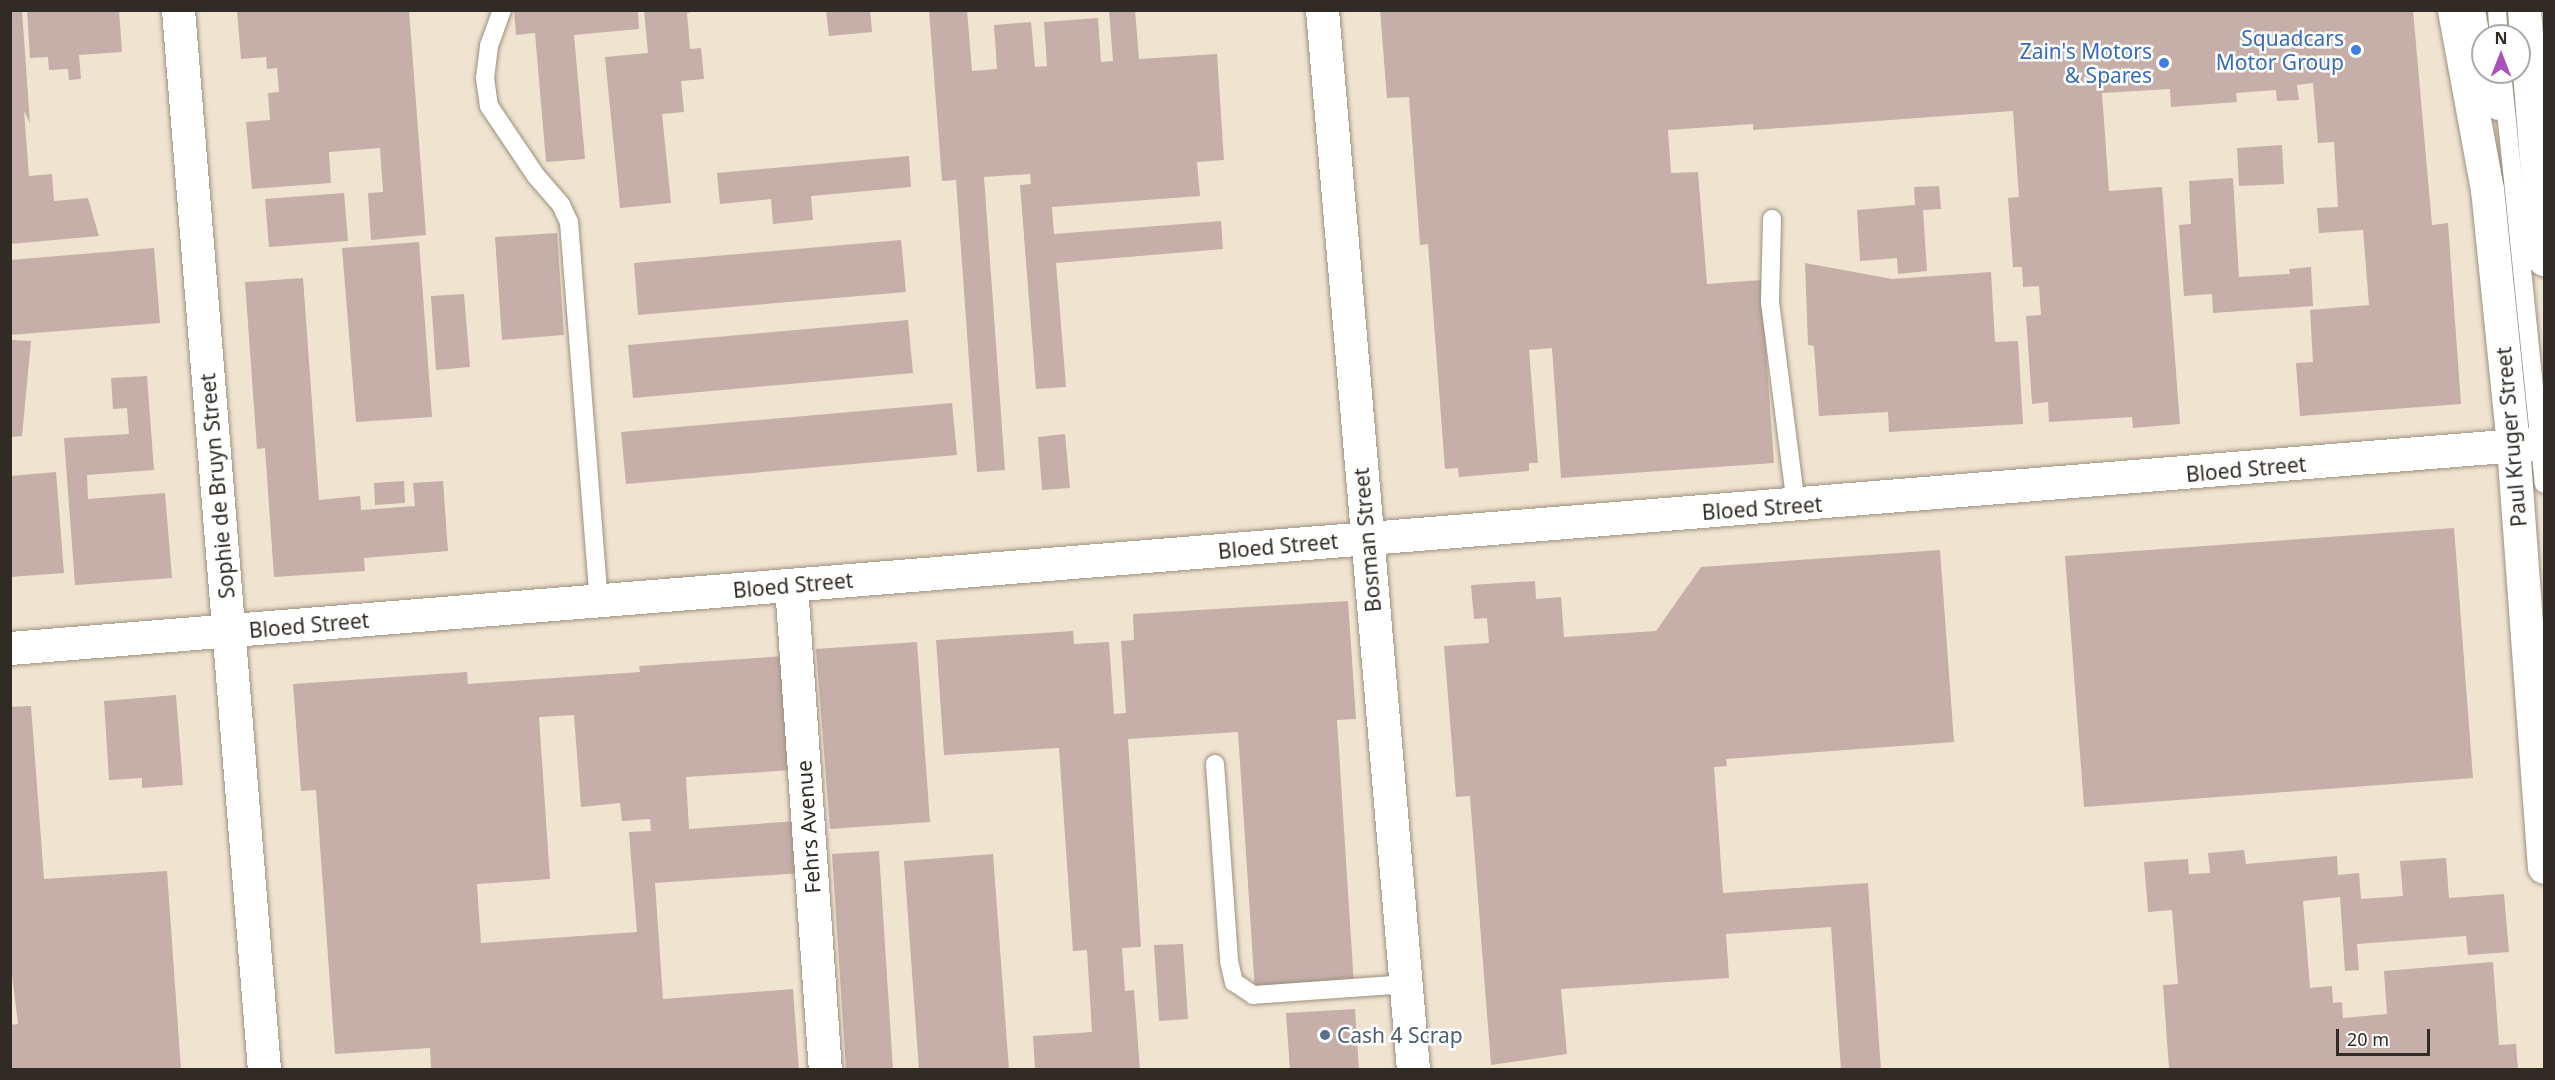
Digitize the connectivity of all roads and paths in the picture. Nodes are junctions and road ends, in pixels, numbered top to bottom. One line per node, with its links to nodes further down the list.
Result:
1 (178, 10): 17 (main road, Sophie de Bruyn Street)
2 (502, 10): 16 (lane)
3 (1322, 10): 14 (main road, Bosman Street)
4 (2454, 10): 11 (main road, Paul Kruger Street)
5 (2524, 10): 10 (main road)
6 (2490, 84): 8 (lane, Paul Kruger Street)
7 (2503, 84): 8 (lane, Paul Kruger Street)
8 (2510, 162): 11 (lane, Paul Kruger Street)
9 (1772, 219): 13 (lane)
10 (2544, 259)
11 (2533, 444): 12 (lane, Paul Kruger Street); 13 (main road, Bloed Street); 20 (main road, Paul Kruger Street)
12 (2544, 484)
13 (1796, 506): 14 (main road, Bloed Street)
14 (1367, 539): 15 (main road, Bloed Street); 21 (main road, Bosman Street)
15 (791, 585): 16 (main road, Bloed Street); 23 (main road, Fehrs Avenue)
16 (599, 600): 17 (main road, Bloed Street)
17 (229, 632): 18 (main road, Bloed Street); 22 (main road, Sophie de Bruyn Street)
18 (10, 648)
19 (1215, 764): 21 (lane)
20 (2544, 867)
21 (1406, 984): 24 (main road, Bosman Street)
22 (264, 1070)
23 (825, 1070)
24 (1413, 1070)

